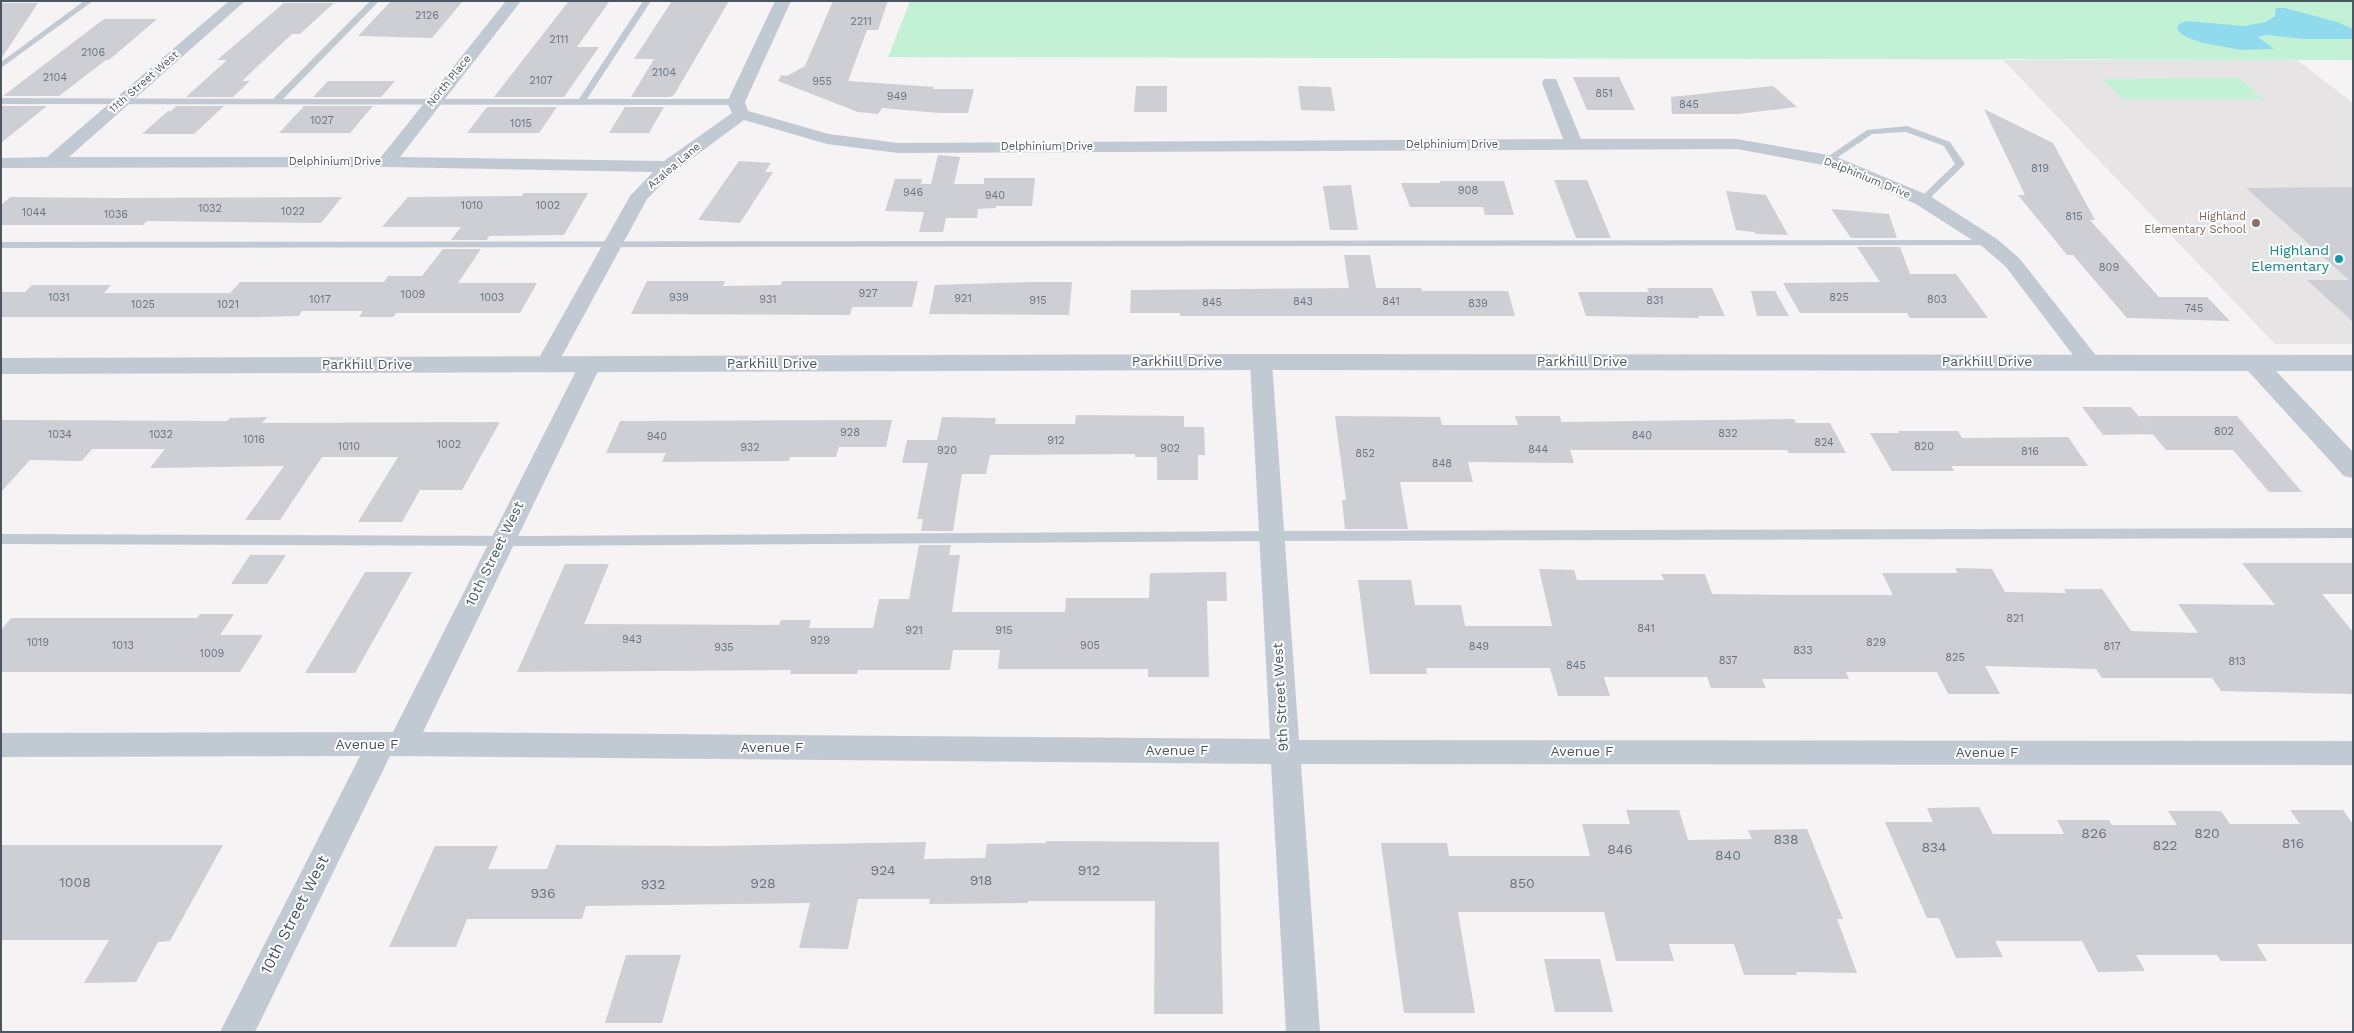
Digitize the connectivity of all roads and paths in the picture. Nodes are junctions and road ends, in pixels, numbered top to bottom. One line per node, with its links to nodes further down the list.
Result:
1 (89, 1): 7 (lane)
2 (238, 1): 10 (street, 11th Street West)
3 (374, 1): 11 (lane)
4 (514, 1): 12 (street, North Place)
5 (647, 1): 13 (lane)
6 (783, 1): 14 (street, Azalea Lane)
7 (1, 66)
8 (1550, 82): 15 (street)
9 (1, 101): 10 (lane)
10 (122, 101): 11 (lane); 19 (street, 11th Street West)
11 (276, 101): 12 (lane)
12 (433, 101): 13 (lane); 17 (street, North Place)
13 (582, 101): 14 (lane)
14 (738, 108): 15 (street, Delphinium Drive); 20 (street, Azalea Lane)
15 (1574, 144): 16 (street, Delphinium Drive)
16 (1828, 160): 21 (street, Delphinium Drive); 21 (lane)
17 (386, 162): 19 (street, Delphinium Drive); 20 (street, Delphinium Drive)
18 (1, 163): 19 (street, Delphinium Drive)
19 (50, 164)
20 (668, 168): 24 (street, Azalea Lane)
21 (1923, 200): 22 (street, Delphinium Drive)
22 (1990, 243): 24 (lane); 26 (street, Delphinium Drive)
23 (1, 245): 24 (lane)
24 (612, 245): 29 (street, Azalea Lane)
25 (1261, 362): 26 (street, Parkhill Drive); 30 (street, Parkhill Drive); 34 (street, 9th Street West)
26 (2090, 362): 27 (street, Parkhill Drive)
27 (2255, 363): 28 (street, Parkhill Drive); 32 (street)
28 (2353, 363)
29 (546, 365): 30 (street, Parkhill Drive); 31 (street, Parkhill Drive)
30 (590, 365): 36 (street, 10th Street West)
31 (1, 366)
32 (2353, 469)
33 (2353, 533): 34 (lane)
34 (1271, 536): 36 (lane); 39 (street, 9th Street West)
35 (1, 539): 36 (lane)
36 (501, 541): 37 (street, 10th Street West)
37 (391, 744): 38 (street, Avenue F); 39 (street, Avenue F); 41 (street, 10th Street West)
38 (1, 745)
39 (1284, 752): 40 (street, Avenue F); 42 (street, 9th Street West)
40 (2353, 753)
41 (237, 1032)
42 (1303, 1032)

